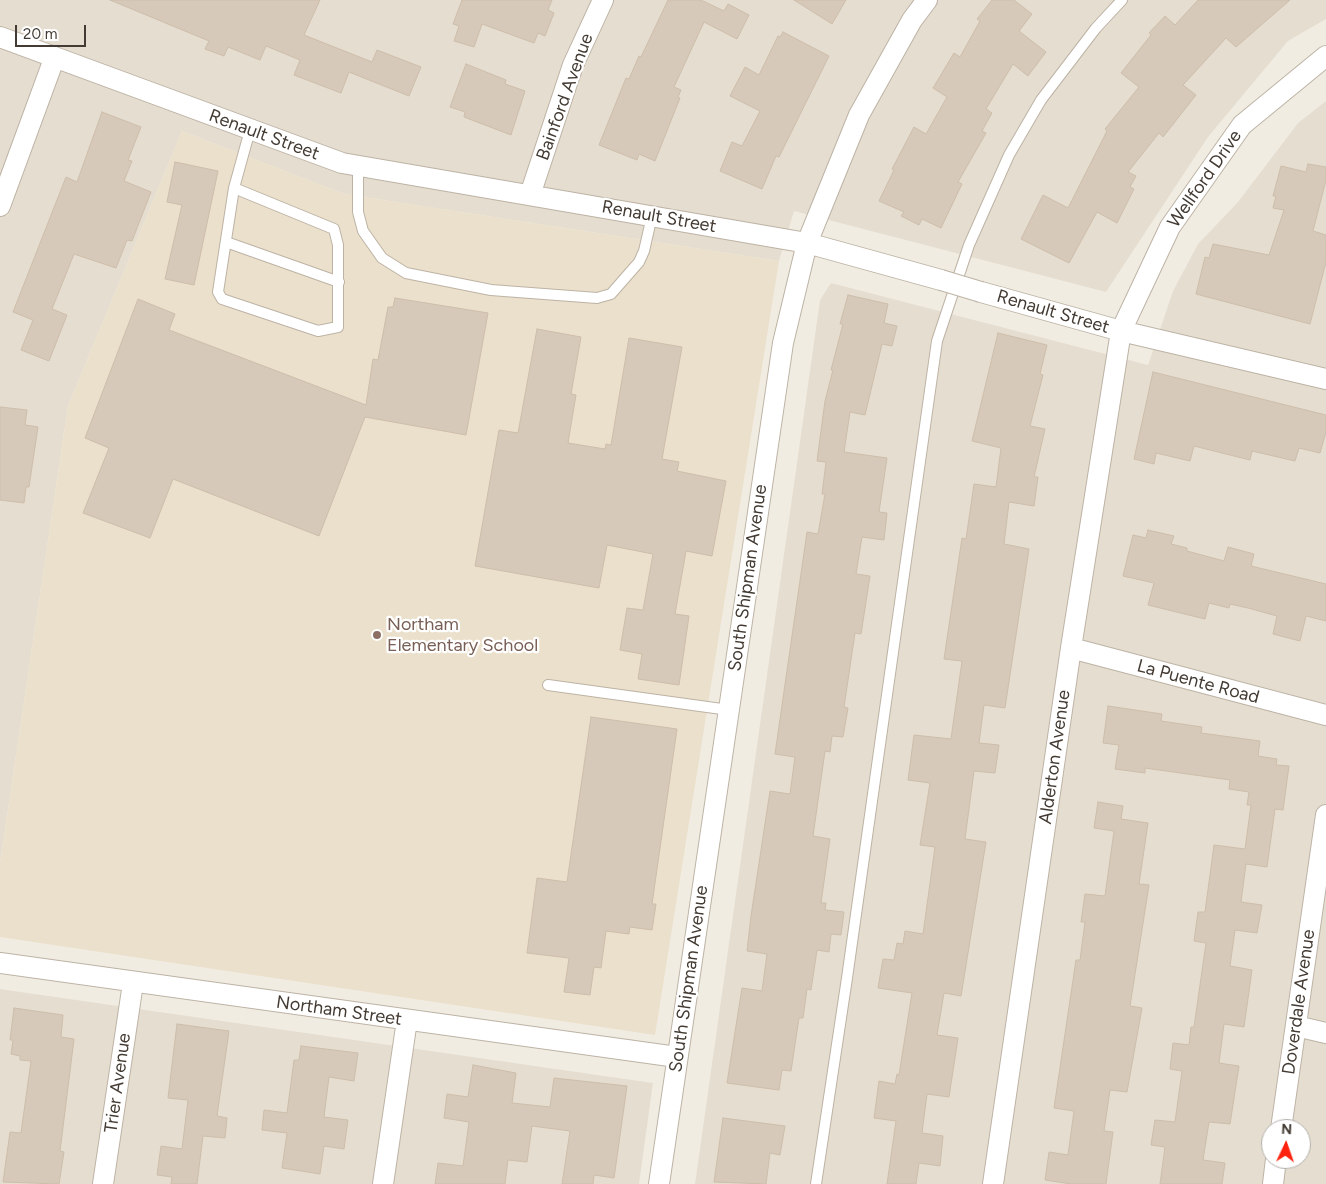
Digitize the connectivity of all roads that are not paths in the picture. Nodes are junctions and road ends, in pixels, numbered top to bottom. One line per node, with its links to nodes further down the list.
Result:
1 (603, 0): 10 (street, Bainford Avenue)
2 (927, 0): 14 (street, South Shipman Avenue)
3 (1122, 0): 34 (lane)
4 (0, 37): 5 (street, Renault Street)
5 (54, 58): 7 (street, Renault Street); 11 (street)
6 (1324, 61): 16 (street, Wellford Drive)
7 (250, 130): 8 (street, Renault Street); 9 (lane)
8 (358, 166): 10 (street, Renault Street); 12 (lane)
9 (234, 188): 13 (lane); 15 (lane)
10 (530, 195): 12 (street, Renault Street)
11 (0, 206)
12 (652, 216): 14 (street, Renault Street)
13 (226, 242): 15 (lane); 15 (lane)
14 (807, 243): 16 (street, Renault Street, bridge); 20 (street, South Shipman Avenue)
15 (339, 282)
16 (1121, 331): 17 (street, Renault Street); 18 (street, Alderton Avenue)
17 (1326, 379)
18 (1071, 648): 21 (street, La Puente Road); 35 (street, Alderton Avenue)
19 (548, 685): 20 (lane)
20 (729, 710): 28 (street, South Shipman Avenue)
21 (1326, 715)
22 (1326, 815): 26 (street, Doverdale Avenue)
23 (0, 963): 24 (street, Northam Street)
24 (133, 982): 25 (street, Northam Street); 31 (street, Trier Avenue)
25 (407, 1020): 28 (street, Northam Street); 32 (street)
26 (1296, 1026): 27 (street); 29 (street, Doverdale Avenue)
27 (1326, 1033)
28 (677, 1057): 33 (street, South Shipman Avenue)
29 (1282, 1119)
30 (1275, 1169): 36 (street)
31 (103, 1184)
32 (384, 1184)
33 (659, 1184)
34 (816, 1184)
35 (992, 1184)
36 (1273, 1184)

